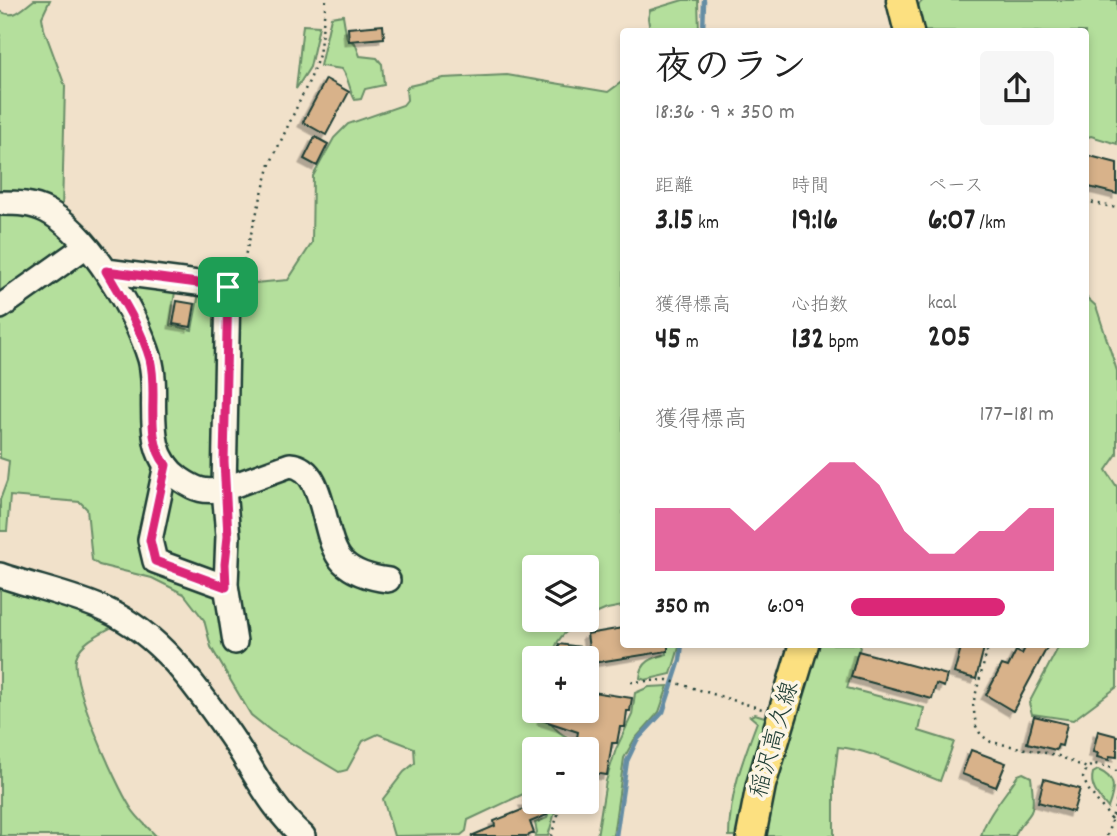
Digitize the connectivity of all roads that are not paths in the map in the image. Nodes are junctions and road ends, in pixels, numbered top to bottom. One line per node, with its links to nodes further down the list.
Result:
1 (901, 0): 2 (main road)
2 (908, 28)
3 (0, 203): 4 (lane)
4 (86, 246): 5 (lane); 6 (lane)
5 (106, 271): 7 (lane); 8 (lane)
6 (0, 307)
7 (166, 465): 8 (lane); 11 (lane)
8 (224, 489): 10 (lane); 11 (lane)
9 (0, 575): 14 (lane)
10 (388, 580)
11 (226, 587): 12 (lane)
12 (234, 642)
13 (803, 648): 15 (main road, 稲沢高久線)
14 (303, 836)
15 (751, 836)

